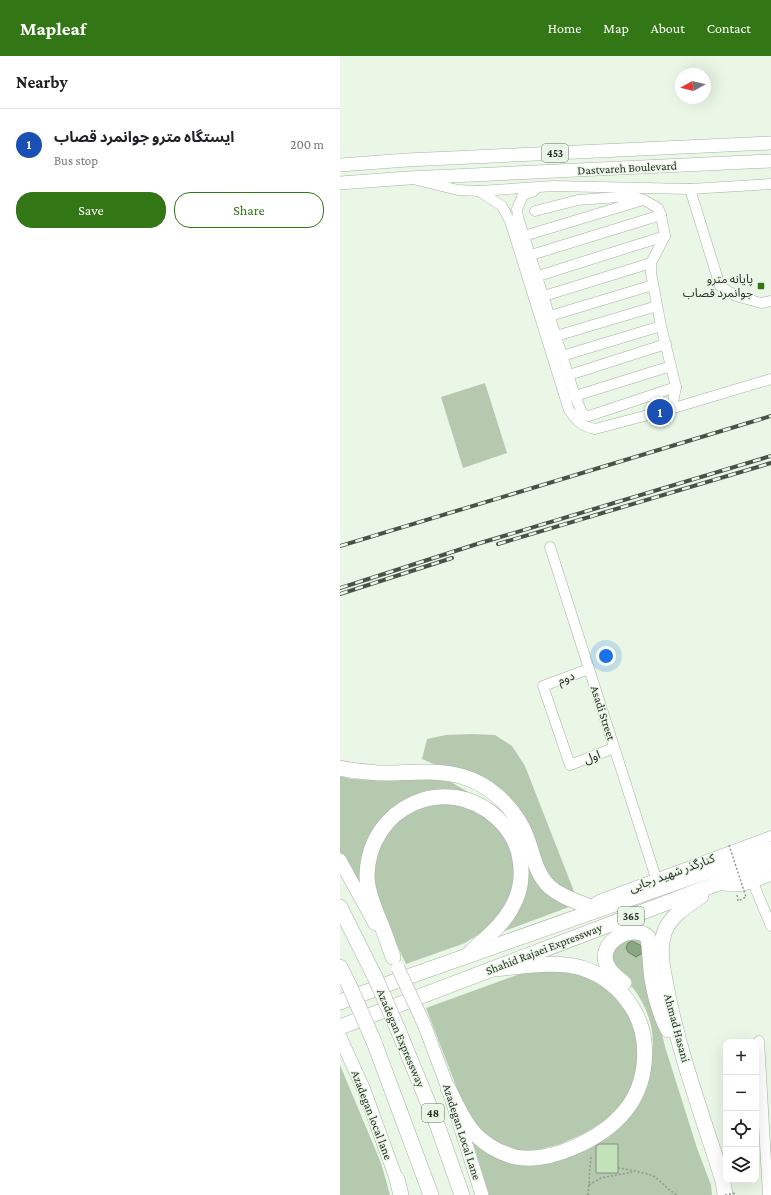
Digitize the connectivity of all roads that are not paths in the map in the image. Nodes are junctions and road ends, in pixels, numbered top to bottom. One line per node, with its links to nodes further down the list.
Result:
1 (771, 143): 3 (main road, Dastvareh Boulevard / 453)
2 (771, 161): 4 (main road, Dastvareh Boulevard / 453)
3 (340, 165)
4 (408, 178): 5 (main road, Dastvareh Boulevard / 453); 9 (street)
5 (340, 183)
6 (771, 184): 8 (street)
7 (554, 186): 8 (street); 9 (street); 13 (street)
8 (690, 189): 20 (street)
9 (479, 192): 32 (street)
10 (644, 200): 11 (street); 12 (street); 13 (street)
11 (535, 212)
12 (661, 215): 14 (street); 15 (street)
13 (524, 236): 15 (street)
14 (665, 236): 16 (street); 17 (street)
15 (531, 255): 17 (street)
16 (651, 263): 18 (street); 19 (street)
17 (538, 276): 19 (street)
18 (653, 285): 21 (street); 22 (street)
19 (544, 296): 22 (street)
20 (771, 300)
21 (657, 306): 23 (street); 24 (street)
22 (550, 316): 24 (street)
23 (661, 326): 25 (street); 26 (street)
24 (556, 336): 26 (street)
25 (666, 344): 27 (street); 28 (street)
26 (562, 356): 28 (street)
27 (671, 366): 30 (street); 31 (street)
28 (569, 375): 31 (street)
29 (771, 379): 32 (street)
30 (676, 386): 31 (street); 32 (street)
31 (575, 396)
32 (667, 410)
33 (550, 547): 34 (street, Asadi Street)
34 (589, 669): 35 (street, Asadi Street); 36 (street, دوم)
35 (614, 748): 36 (street, اول); 43 (street, Asadi Street)
36 (570, 765)
37 (340, 768): 47 (highway)
38 (771, 836): 43 (street, کنارگذر شهید رجایی)
39 (771, 850): 47 (highway, Shahid Rajaei Expressway / 365)
40 (340, 860): 50 (main road)
41 (771, 863): 44 (highway, Shahid Rajaei Expressway / 365)
42 (771, 876): 45 (street)
43 (656, 878): 47 (street, کنارگذر شهید رجایی)
44 (719, 883): 45 (street); 52 (highway, Shahid Rajaei Expressway / 365); 57 (highway, Ahmad Hasani)
45 (753, 883): 48 (street)
46 (340, 907): 65 (highway, Azadegan Expressway / 48, bridge)
47 (583, 911): 49 (highway, Shahid Rajaei Expressway / 365)
48 (771, 926)
49 (464, 958): 50 (highway); 53 (highway, Shahid Rajaei Expressway / 365)
50 (396, 962): 59 (main road, Azadegan Local Lane, bridge)
51 (340, 967): 64 (highway, 48, bridge)
52 (492, 969): 54 (highway, Shahid Rajaei Expressway / 365); 58 (highway)
53 (340, 1002)
54 (340, 1027)
55 (340, 1037): 60 (main road, Azadegan local lane)
56 (759, 1041): 67 (street)
57 (683, 1053): 58 (highway); 61 (highway, Ahmad Hasani)
58 (644, 1059): 59 (highway)
59 (448, 1088): 66 (main road, Azadegan Local Lane)
60 (397, 1180): 63 (highway)
61 (729, 1194)
62 (771, 1194): 67 (street)
63 (402, 1195)
64 (431, 1195)
65 (462, 1195)
66 (482, 1195)
67 (767, 1195)

